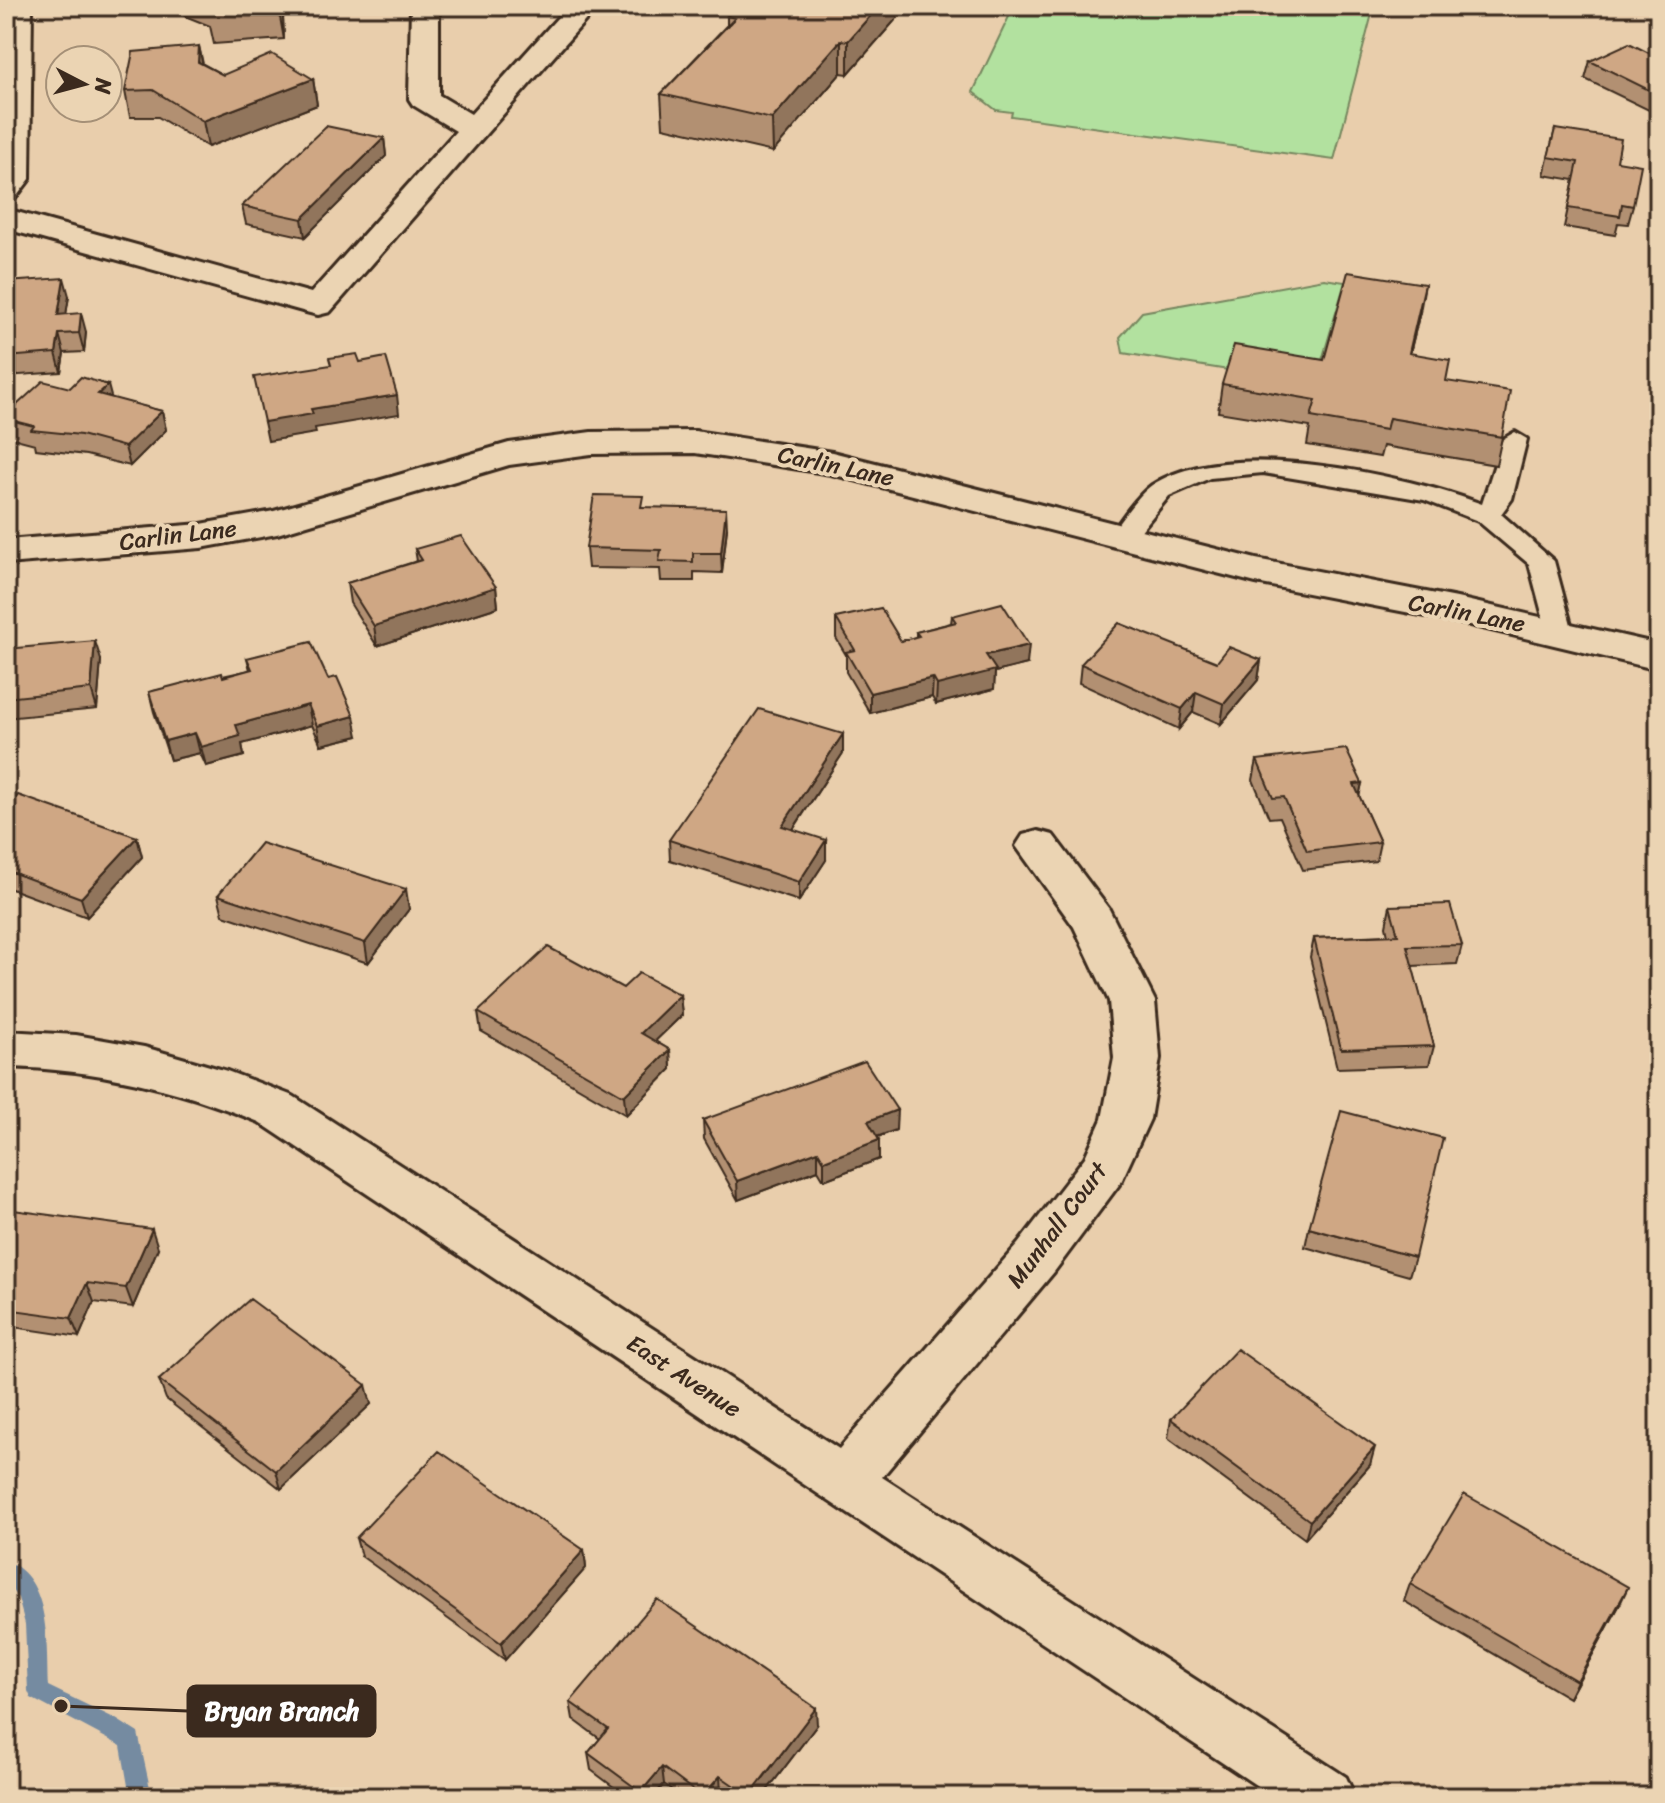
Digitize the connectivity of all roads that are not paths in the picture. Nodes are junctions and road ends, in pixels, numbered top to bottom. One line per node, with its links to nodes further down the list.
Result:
1 (22, 6): 5 (lane)
2 (425, 6): 4 (street)
3 (584, 6): 4 (street)
4 (474, 129): 6 (street)
5 (6, 195)
6 (6, 219)
7 (1515, 439): 8 (lane)
8 (1487, 515): 9 (lane); 11 (lane)
9 (1122, 537): 10 (street, Carlin Lane); 11 (street, Carlin Lane)
10 (6, 552)
11 (1560, 632): 12 (street, Carlin Lane)
12 (1659, 657)
13 (1038, 846): 15 (street, Munhall Court)
14 (6, 1049): 15 (street, East Avenue)
15 (845, 1481): 16 (street, East Avenue)
16 (1325, 1797)

